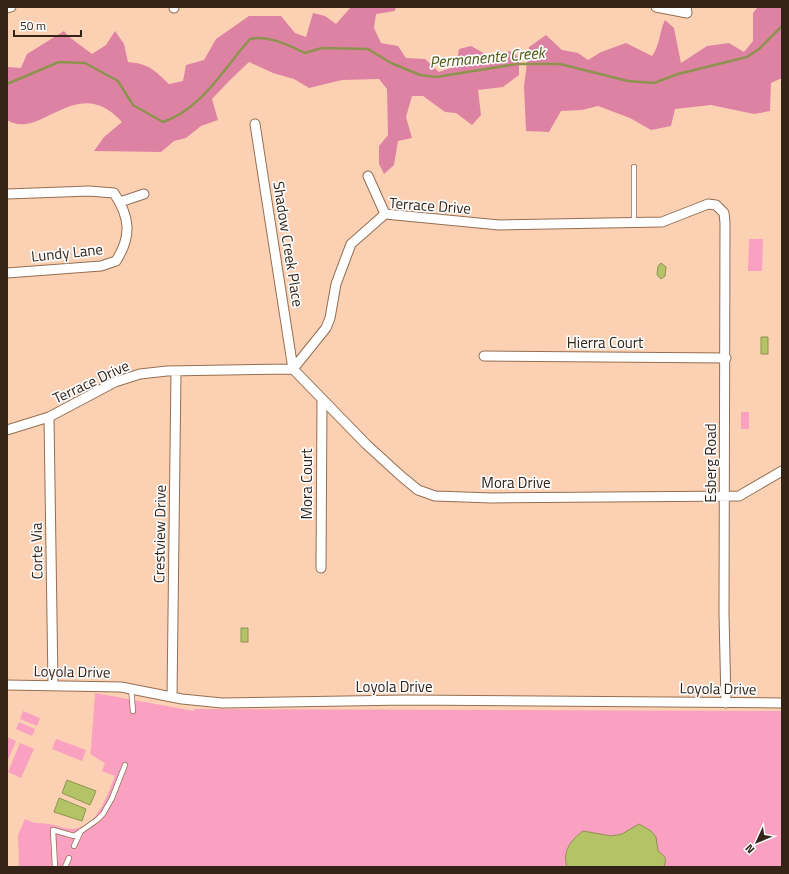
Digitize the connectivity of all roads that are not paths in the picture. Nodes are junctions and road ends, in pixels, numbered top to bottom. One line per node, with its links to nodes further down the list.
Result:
1 (11, 7): 3 (street)
2 (656, 7): 4 (street)
3 (7, 8)
4 (686, 10)
5 (255, 124): 17 (street, Shadow Creek Place)
6 (634, 167): 12 (lane)
7 (368, 176): 11 (street)
8 (7, 194): 10 (street)
9 (144, 194): 10 (street)
10 (120, 202): 14 (street, Lundy Lane)
11 (385, 214): 12 (street, Terrace Drive); 17 (street, Terrace Drive)
12 (634, 223): 13 (street, Terrace Drive)
13 (725, 223): 16 (street, Esberg Road)
14 (7, 274)
15 (484, 356): 16 (street, Hierra Court)
16 (726, 358): 23 (street, Esberg Road)
17 (293, 369): 18 (street, Terrace Drive); 19 (street, Mora Drive)
18 (176, 371): 20 (street, Terrace Drive); 28 (street, Crestview Drive)
19 (322, 400): 23 (street, Mora Drive); 24 (street, Mora Court)
20 (49, 417): 21 (street, Terrace Drive); 26 (street, Corte Via)
21 (7, 430)
22 (782, 471): 23 (street, Mora Drive)
23 (725, 496): 29 (street, Esberg Road)
24 (321, 568)
25 (7, 685): 26 (street, Loyola Drive)
26 (52, 685): 27 (street, Loyola Drive)
27 (132, 688): 28 (street, Loyola Drive); 31 (lane)
28 (172, 697): 29 (street, Loyola Drive)
29 (726, 703): 30 (street, Loyola Drive)
30 (782, 704)
31 (133, 711)
32 (125, 765): 33 (lane)
33 (81, 831): 34 (lane); 36 (lane)
34 (74, 846)
35 (69, 858): 37 (lane)
36 (55, 867)
37 (65, 867)

